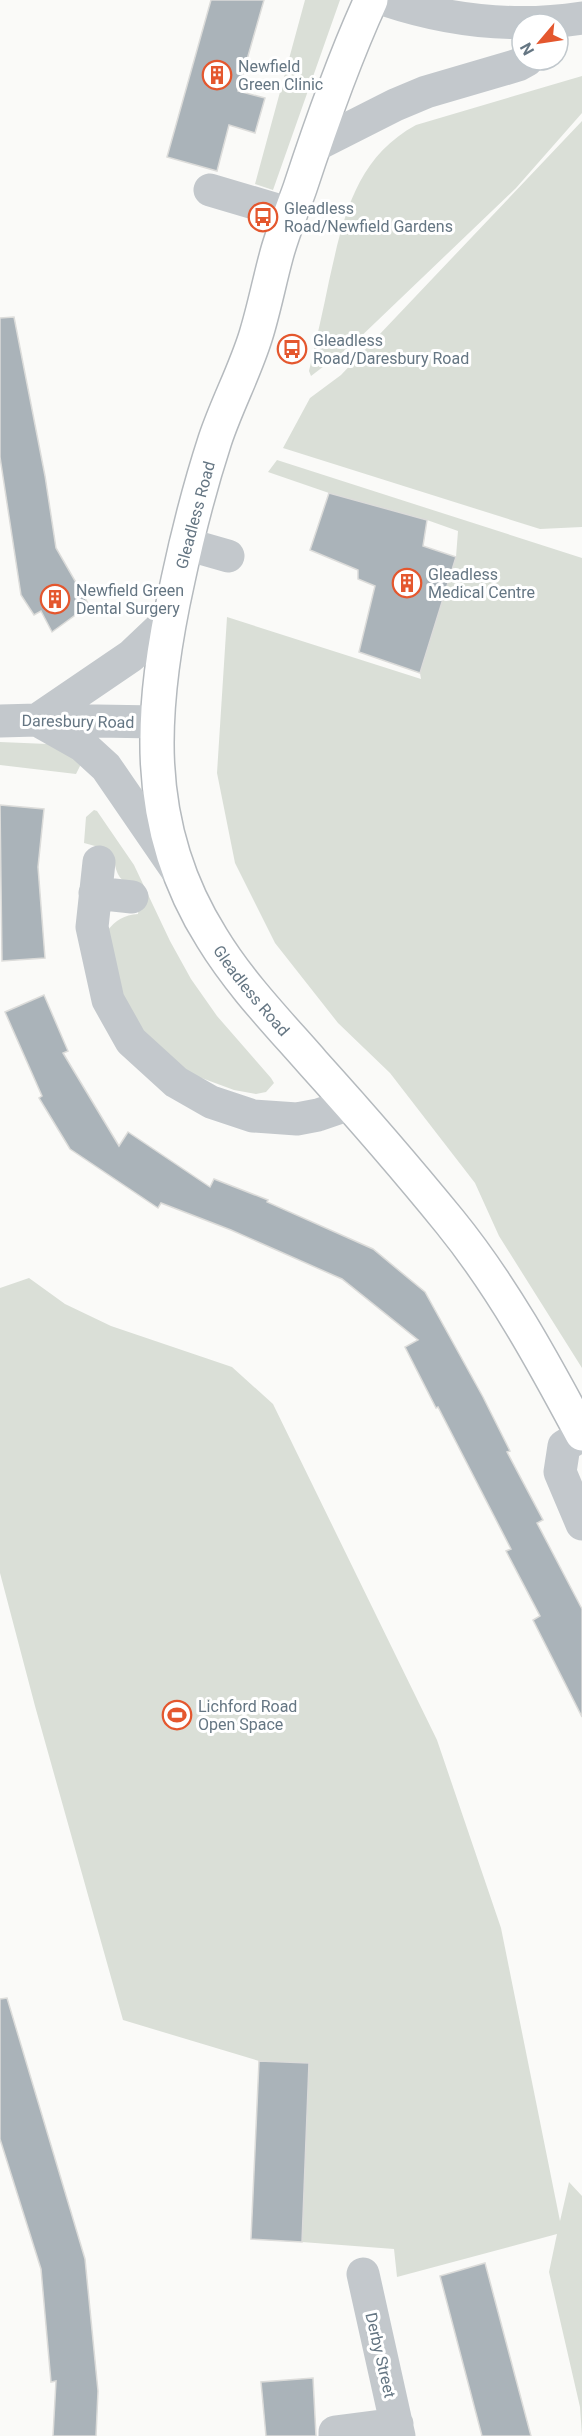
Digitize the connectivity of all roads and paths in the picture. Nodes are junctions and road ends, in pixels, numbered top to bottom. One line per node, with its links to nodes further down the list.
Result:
1 (372, 0): 5 (main road, Gleadless Road)
2 (386, 0): 3 (street)
3 (582, 18)
4 (510, 67): 5 (street)
5 (314, 146): 7 (main road, Gleadless Road)
6 (210, 190): 7 (street)
7 (291, 213): 8 (main road, Gleadless Road)
8 (186, 544): 9 (street); 10 (main road, Gleadless Road)
9 (228, 556)
10 (169, 620): 11 (street); 13 (main road, Gleadless Road)
11 (37, 720): 12 (street, Daresbury Road); 13 (street, Daresbury Road); 14 (street)
12 (0, 721)
13 (157, 722): 14 (main road, Gleadless Road)
14 (183, 879): 16 (main road, Gleadless Road)
15 (132, 897): 16 (street)
16 (350, 1104): 17 (main road, Gleadless Road)
17 (582, 1434): 18 (street)
18 (582, 1524)
19 (363, 2274): 20 (street, Derby Street)
20 (398, 2430): 21 (street)
21 (335, 2436)

